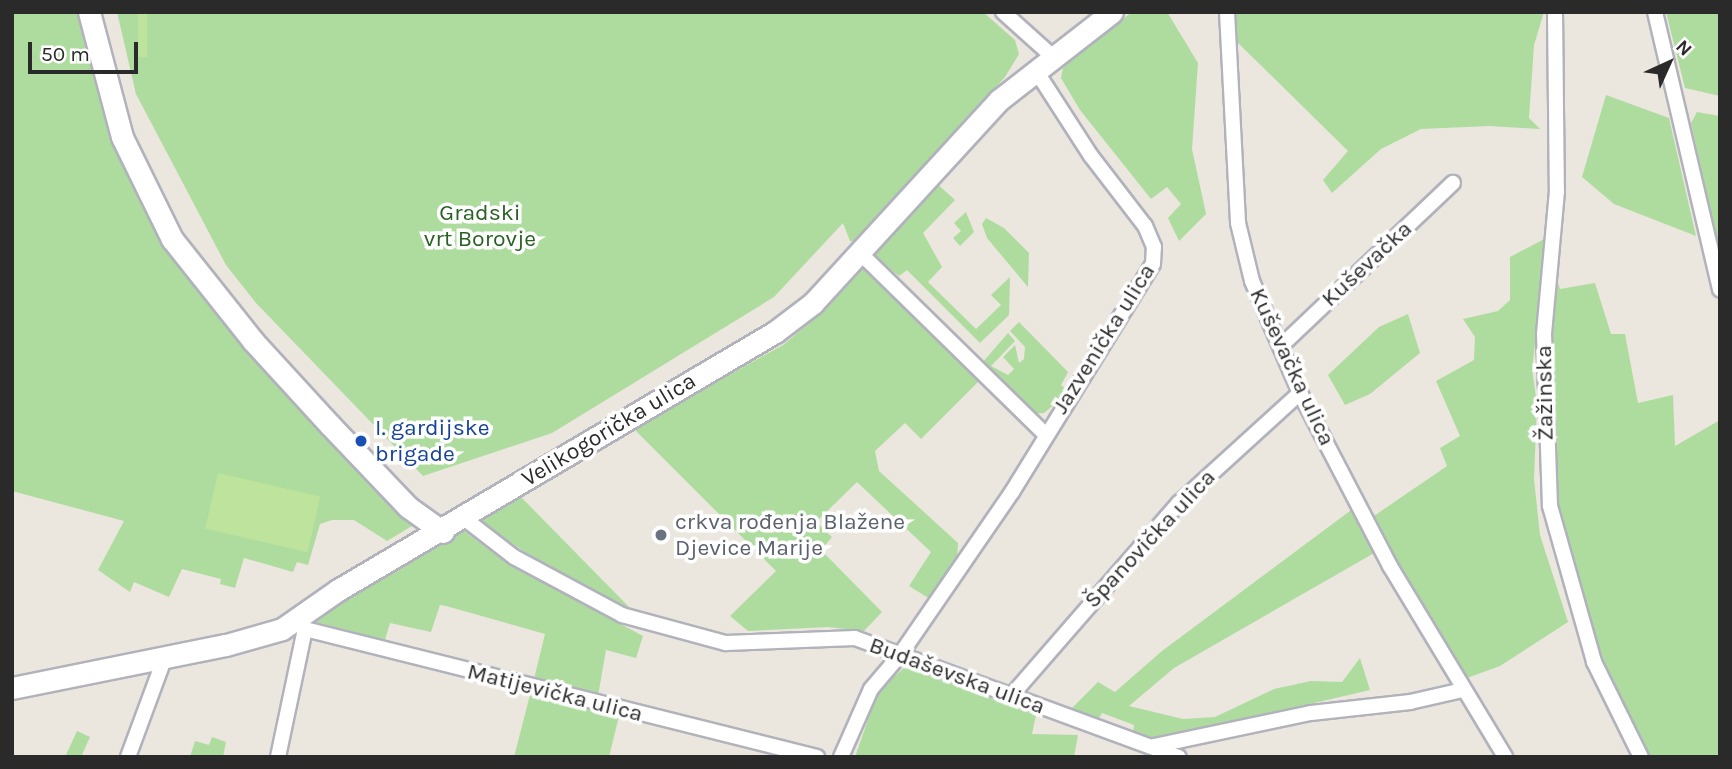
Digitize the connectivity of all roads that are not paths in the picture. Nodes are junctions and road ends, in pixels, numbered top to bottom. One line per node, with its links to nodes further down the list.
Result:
1 (89, 12): 15 (street)
2 (1003, 12): 7 (street)
3 (1112, 12): 7 (street, Velikogorička ulica)
4 (1227, 12): 11 (street, Kuševačka ulica)
5 (1555, 12): 29 (street, Žažinska)
6 (1655, 12): 10 (street)
7 (1044, 63): 9 (street, Velikogorička ulica); 13 (street, Jazvenička ulica)
8 (1453, 183): 11 (street, Kuševačka)
9 (859, 252): 13 (street, Jazvenička ulica); 14 (street, Velikogorička ulica)
10 (1719, 288)
11 (1281, 346): 12 (street, Kuševačka ulica)
12 (1300, 393): 19 (street, Kuševačka ulica); 21 (street, Španovička ulica)
13 (1045, 435): 17 (street, Jazvenička ulica)
14 (465, 519): 15 (street, Velikogorička ulica); 17 (street, Budaševska ulica)
15 (443, 532): 16 (street, Velikogorička ulica)
16 (300, 625): 18 (street, Velikogorička ulica); 24 (street); 25 (street, Matijevička ulica)
17 (900, 655): 21 (street, Budaševska ulica); 26 (street, Jazvenička ulica)
18 (166, 657): 20 (street, Velikogorička ulica); 23 (street)
19 (1464, 690): 22 (street); 28 (street, Kuševačka ulica)
20 (14, 691)
21 (1011, 696): 22 (street, Budaševska ulica)
22 (1152, 746): 27 (street, Budaševska ulica)
23 (128, 757)
24 (278, 757)
25 (817, 757)
26 (841, 757)
27 (1179, 757)
28 (1505, 757)
29 (1641, 757)

